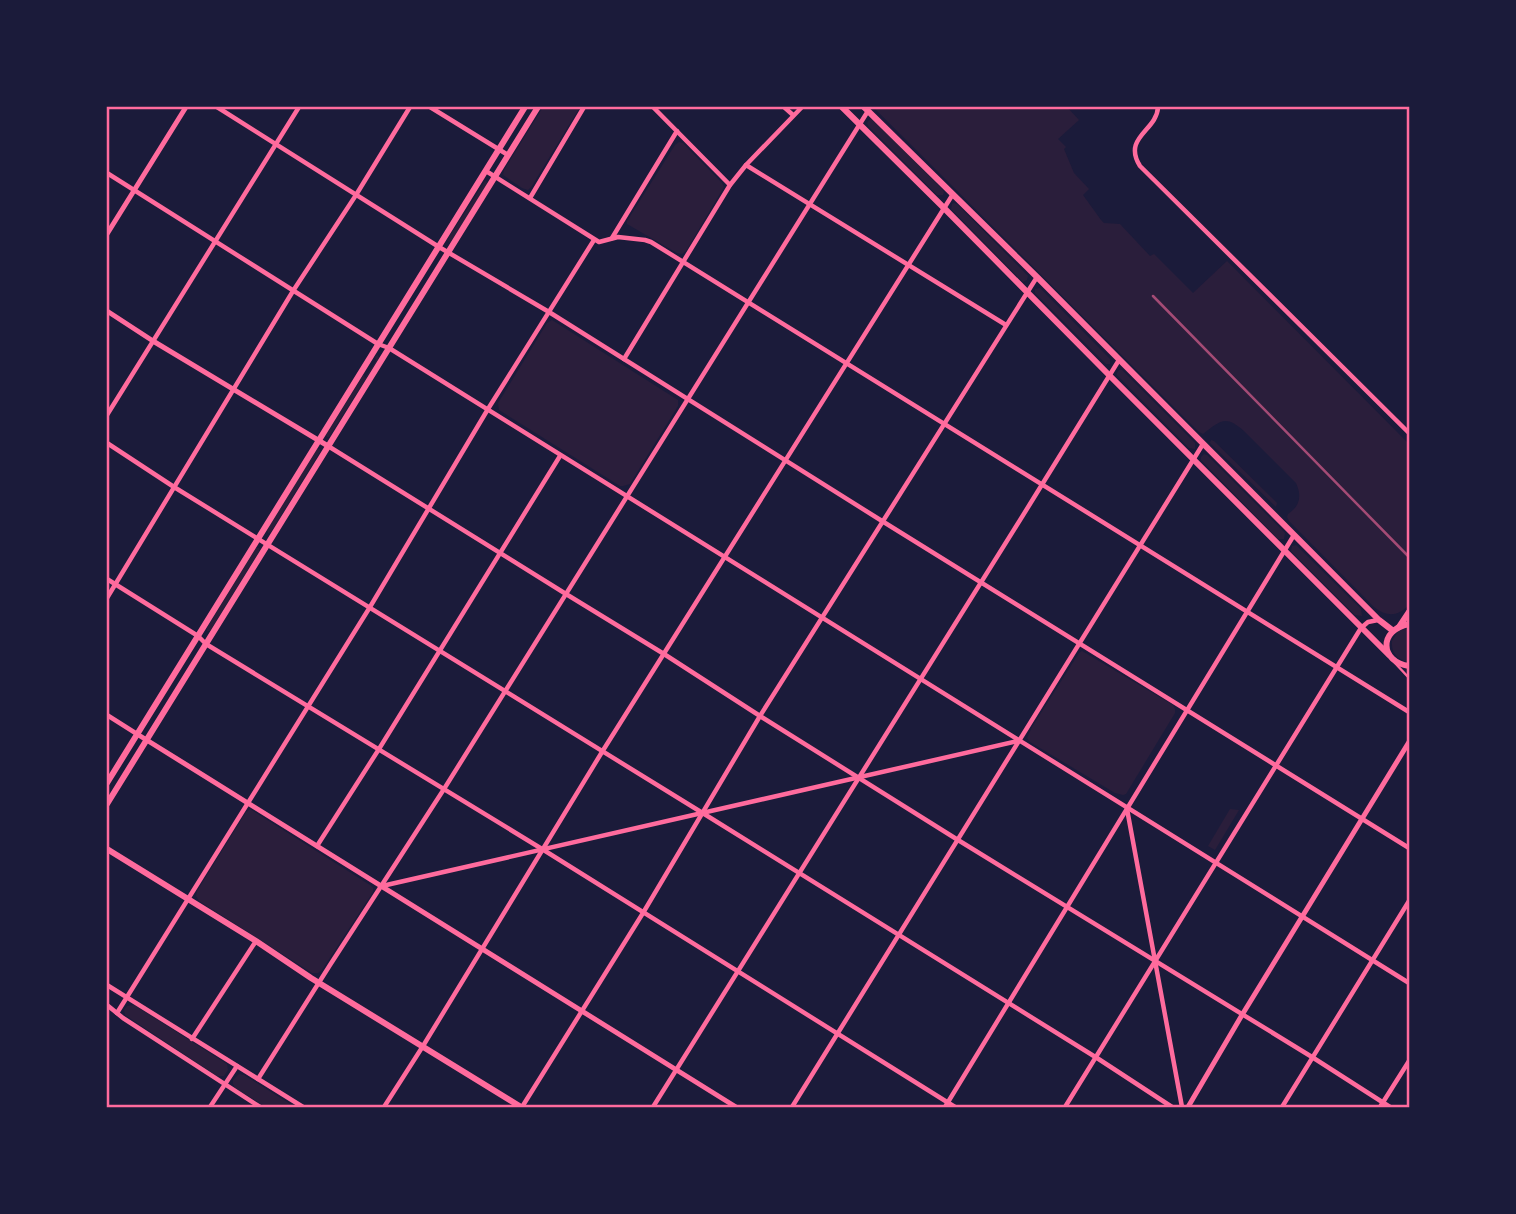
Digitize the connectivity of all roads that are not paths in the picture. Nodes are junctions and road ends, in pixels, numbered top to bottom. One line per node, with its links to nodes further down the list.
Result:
1 (186, 107): 26 (street)
2 (217, 107): 18 (street)
3 (299, 107): 18 (street)
4 (410, 107): 28 (street)
5 (430, 107): 19 (street)
6 (525, 107): 19 (main road)
7 (538, 107): 20 (main road)
8 (584, 107): 29 (street)
9 (653, 107): 17 (street)
10 (784, 107): 15 (street)
11 (802, 107): 15 (street)
12 (842, 107): 16 (main road)
13 (1158, 107): 59 (street)
14 (866, 109): 16 (street); 27 (main road)
15 (793, 116): 21 (street)
16 (859, 123): 30 (street); 31 (main road)
17 (677, 131): 25 (street); 33 (street)
18 (276, 144): 28 (street); 35 (street)
19 (499, 150): 20 (street); 22 (main road)
20 (508, 155): 24 (main road)
21 (746, 165): 25 (street); 30 (street)
22 (486, 172): 24 (street); 36 (main road)
23 (107, 173): 26 (street)
24 (495, 176): 29 (street); 37 (main road)
25 (730, 184): 38 (street)
26 (134, 190): 32 (street); 35 (street)
27 (953, 194): 31 (street); 40 (main road)
28 (356, 195): 36 (street); 41 (street)
29 (530, 198): 34 (street)
30 (808, 205): 39 (street); 43 (street)
31 (944, 208): 39 (street); 42 (main road)
32 (107, 234)
33 (612, 238): 34 (street); 38 (street)
34 (594, 240): 45 (street)
35 (215, 241): 41 (street); 47 (street)
36 (439, 247): 37 (street); 48 (main road)
37 (449, 252): 45 (street); 49 (main road)
38 (684, 262): 43 (street); 50 (street)
39 (908, 266): 46 (street); 52 (street)
40 (1037, 277): 42 (street); 51 (main road)
41 (293, 290): 48 (street); 54 (street)
42 (1026, 292): 46 (street); 53 (main road)
43 (749, 302): 52 (street); 55 (street)
44 (107, 311): 47 (street)
45 (549, 312): 50 (street); 56 (street)
46 (1006, 325): 58 (street)
47 (153, 341): 54 (street); 57 (street)
48 (378, 344): 49 (street); 60 (main road)
49 (389, 348): 56 (street); 63 (main road)
50 (624, 359): 55 (street)
51 (1119, 360): 53 (street); 62 (main road)
52 (846, 363): 58 (street); 66 (street)
53 (1109, 375): 65 (main road); 67 (street)
54 (234, 390): 60 (street); 68 (street)
55 (688, 398): 66 (street); 69 (street)
56 (488, 409): 64 (street); 70 (street)
57 (107, 415)
58 (944, 423): 67 (street); 71 (street)
59 (1409, 433)
60 (318, 441): 63 (street); 73 (main road)
61 (107, 443): 68 (street)
62 (1203, 444): 65 (street); 72 (main road)
63 (328, 446): 70 (street); 74 (main road)
64 (560, 456): 69 (street); 77 (street)
65 (1193, 459): 75 (street); 76 (main road)
66 (785, 460): 71 (street); 78 (street)
67 (1042, 484): 75 (street); 80 (street)
68 (174, 487): 73 (street); 81 (street)
69 (628, 496): 78 (street); 82 (street)
70 (428, 509): 77 (street); 84 (street)
71 (883, 521): 80 (street); 87 (street)
72 (1294, 536): 76 (street); 88 (main road)
73 (258, 538): 74 (street); 92 (main road)
74 (267, 544): 84 (street); 94 (main road)
75 (1141, 545): 85 (street); 93 (street)
76 (1284, 551): 85 (street); 90 (main road)
77 (499, 552): 82 (street); 95 (street)
78 (725, 556): 87 (street); 96 (street)
79 (107, 579): 81 (street)
80 (982, 582): 93 (street); 101 (street)
81 (115, 585): 83 (street); 92 (street)
82 (565, 594): 96 (street); 102 (street)
83 (107, 598)
84 (370, 607): 95 (street); 103 (street)
85 (1246, 612): 98 (street); 104 (street)
86 (1409, 612): 91 (main road)
87 (823, 617): 101 (street); 107 (street)
88 (1379, 620): 90 (street); 91 (main road)
89 (1409, 624): 91 (main road)
90 (1361, 628): 97 (main road); 98 (street)
91 (1396, 629): 97 (main road)
92 (198, 636): 94 (street); 108 (main road)
93 (1080, 643): 104 (street); 110 (street)
94 (206, 644): 103 (street); 109 (main road)
95 (438, 651): 102 (street); 112 (street)
96 (664, 654): 107 (street); 113 (street)
97 (1390, 656): 99 (main road); 100 (lane)
98 (1337, 666): 105 (street); 114 (street)
99 (1409, 666)
100 (1409, 678)
101 (921, 680): 110 (street); 115 (street)
102 (505, 691): 113 (street); 117 (street)
103 (309, 706): 112 (street); 119 (street)
104 (1187, 709): 114 (street); 120 (street)
105 (1409, 712)
106 (107, 715): 108 (street)
107 (760, 716): 115 (street); 121 (street)
108 (137, 734): 109 (street); 116 (main road)
109 (146, 740): 118 (main road); 119 (street)
110 (1019, 741): 115 (street); 120 (street); 123 (street)
111 (1409, 742): 122 (street)
112 (379, 749): 117 (street); 124 (street)
113 (602, 752): 121 (street); 127 (street)
114 (1276, 765): 122 (street); 128 (street)
115 (858, 777): 121 (street); 123 (street); 129 (street)
116 (107, 783)
117 (444, 789): 127 (street); 130 (street)
118 (108, 799)
119 (248, 803): 124 (street); 131 (street)
120 (1127, 808): 128 (street); 133 (street); 139 (street)
121 (701, 812): 127 (street); 129 (street); 134 (street)
122 (1363, 819): 125 (street); 135 (street)
123 (958, 840): 133 (street); 136 (street)
124 (317, 846): 130 (street)
125 (1409, 848)
126 (107, 849): 131 (main road)
127 (542, 849): 130 (street); 134 (street); 138 (street)
128 (1215, 863): 135 (street); 139 (street)
129 (800, 874): 136 (street); 141 (street)
130 (382, 886): 138 (street); 142 (street)
131 (189, 900): 137 (main road); 145 (street)
132 (1409, 901): 140 (street)
133 (1068, 908): 139 (street); 146 (street)
134 (643, 913): 141 (street); 148 (street)
135 (1302, 917): 140 (street); 150 (street)
136 (899, 936): 146 (street); 151 (street)
137 (256, 941): 142 (main road); 152 (street)
138 (483, 948): 148 (street); 153 (street)
139 (1156, 960): 150 (street); 155 (street); 174 (street)
140 (1373, 961): 143 (street); 154 (street)
141 (738, 972): 151 (street); 158 (street)
142 (319, 983): 153 (main road); 159 (street)
143 (1409, 983)
144 (107, 985): 145 (street)
145 (127, 998): 149 (street); 152 (street)
146 (1009, 1004): 155 (street); 161 (street)
147 (107, 1005): 149 (street)
148 (582, 1011): 158 (street); 167 (street)
149 (117, 1013): 160 (street)
150 (1242, 1015): 154 (street); 175 (street)
151 (838, 1034): 161 (street); 170 (street)
152 (192, 1039): 157 (street)
153 (423, 1046): 166 (street); 167 (main road)
154 (1312, 1057): 162 (street); 176 (street)
155 (1097, 1058): 172 (street); 173 (street)
156 (1409, 1060): 162 (street)
157 (237, 1066): 159 (street); 160 (street)
158 (677, 1070): 168 (street); 169 (street)
159 (258, 1079): 165 (street)
160 (225, 1085): 163 (street); 164 (street)
161 (946, 1105): 171 (street)
162 (1382, 1105): 177 (street)
163 (210, 1107)
164 (260, 1107)
165 (303, 1107)
166 (384, 1107)
167 (521, 1107)
168 (653, 1107)
169 (736, 1107)
170 (792, 1107)
171 (955, 1107)
172 (1065, 1107)
173 (1172, 1107)
174 (1182, 1107)
175 (1188, 1107)
176 (1282, 1107)
177 (1390, 1107)

